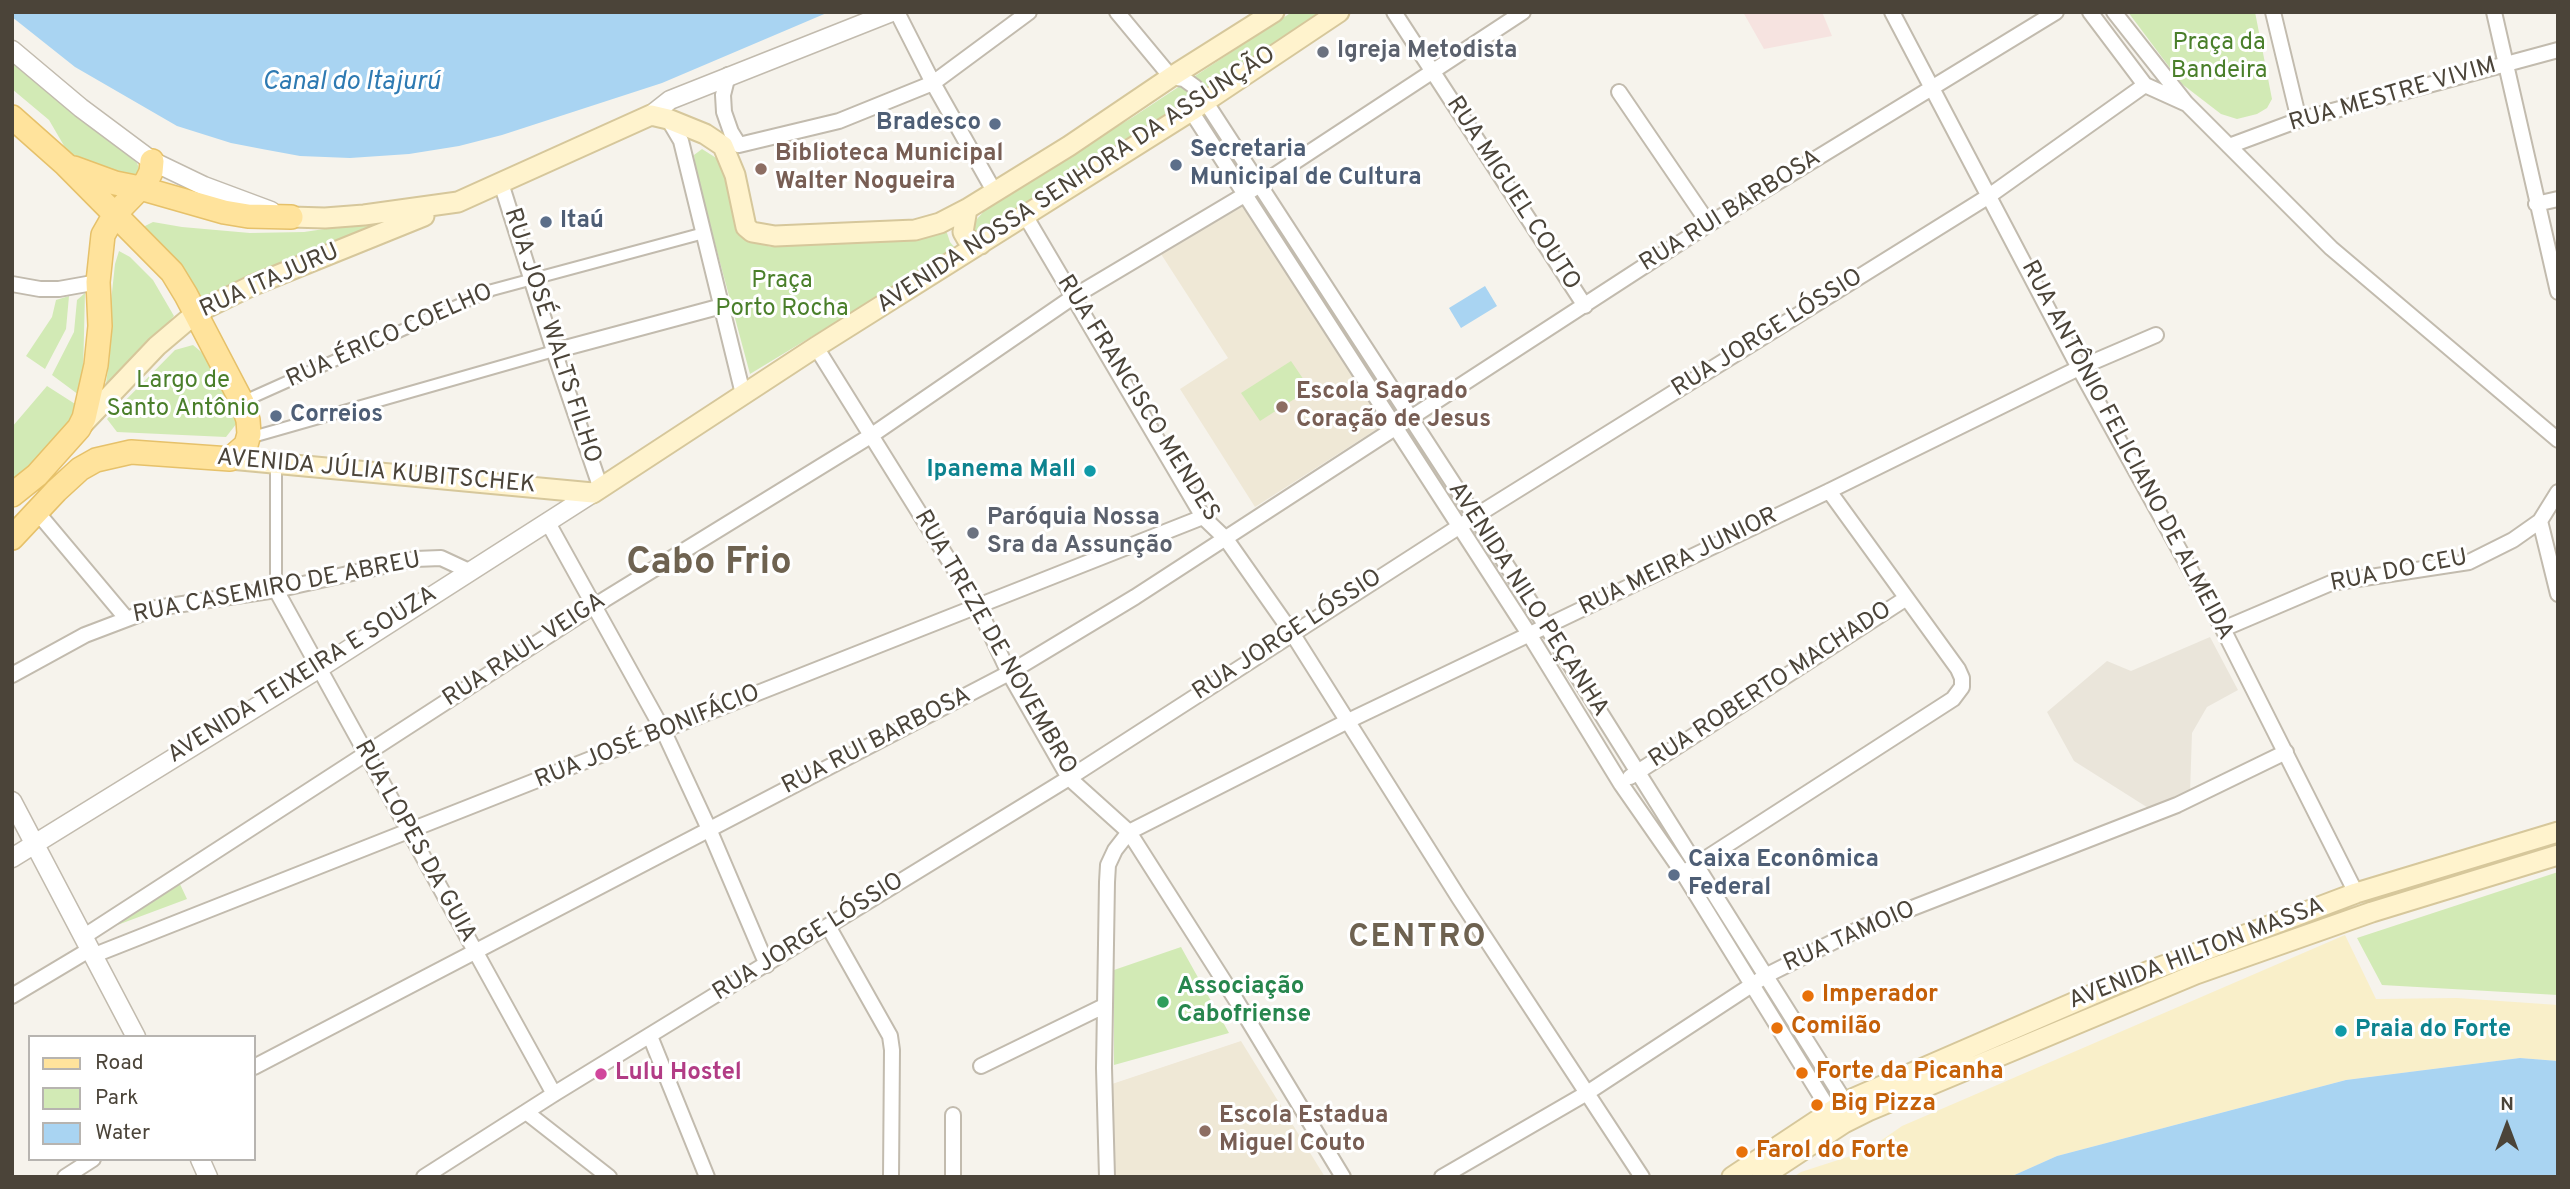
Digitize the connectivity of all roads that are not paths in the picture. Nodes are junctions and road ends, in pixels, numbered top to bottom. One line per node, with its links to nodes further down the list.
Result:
1 (895, 12): 18 (street); 20 (street)
2 (1029, 12): 20 (street)
3 (1117, 12): 19 (street)
4 (1274, 12): 19 (main road, AVENIDA NOSSA SENHORA DA ASSUNÇÃO)
5 (1339, 12): 25 (main road, AVENIDA NOSSA SENHORA DA ASSUNÇÃO)
6 (1394, 12): 17 (street, RUA MIGUEL COUTO)
7 (1523, 12): 17 (street, RUA RAUL VEIGA)
8 (1892, 12): 22 (street, RUA ANTÔNIO FELICIANO DE ALMEIDA)
9 (2056, 12): 22 (street, RUA RUI BARBOSA)
10 (2090, 12): 21 (street)
11 (2114, 12): 24 (street)
12 (2273, 12): 28 (street)
13 (2494, 12): 16 (street)
14 (12, 50): 32 (street)
15 (2558, 50): 16 (street, RUA MESTRE VIVIM)
16 (2506, 64): 28 (street, RUA MESTRE VIVIM); 44 (street)
17 (1431, 71): 37 (street, RUA RAUL VEIGA); 58 (street, RUA MIGUEL COUTO)
18 (728, 75): 27 (street); 29 (street)
19 (1171, 77): 25 (street); 30 (main road, AVENIDA NOSSA SENHORA DA ASSUNÇÃO)
20 (933, 83): 29 (street); 39 (street)
21 (2146, 85): 24 (street); 41 (street, RUA JORGE LÓSSIO)
22 (1933, 88): 41 (street, RUA ANTÔNIO FELICIANO DE ALMEIDA); 49 (street, RUA RUI BARBOSA)
23 (1619, 92): 49 (street)
24 (2187, 104): 31 (street)
25 (1198, 106): 34 (main road, AVENIDA NOSSA SENHORA DA ASSUNÇÃO); 37 (street, AVENIDA NILO PEÇANHA); 40 (street, AVENIDA NILO PEÇANHA)
26 (12, 117): 33 (main road)
27 (659, 117): 35 (main road, AVENIDA NOSSA SENHORA DA ASSUNÇÃO); 36 (main road); 50 (street)
28 (2299, 120): 31 (street, RUA MESTRE VIVIM)
29 (739, 145): 35 (street)
30 (1069, 146): 34 (main road); 39 (main road, AVENIDA NOSSA SENHORA DA ASSUNÇÃO)
31 (2230, 146): 71 (street)
32 (152, 161): 38 (main road); 47 (street)
33 (65, 164): 38 (main road); 46 (main road)
34 (1088, 174): 48 (main road, AVENIDA NOSSA SENHORA DA ASSUNÇÃO)
35 (735, 175): 45 (main road, AVENIDA NOSSA SENHORA DA ASSUNÇÃO)
36 (501, 183): 43 (main road); 52 (street, RUA JOSÉ WALTS FILHO)
37 (1260, 183): 40 (street, RUA RAUL VEIGA); 66 (street, AVENIDA NILO PEÇANHA)
38 (140, 188): 46 (main road); 47 (main road)
39 (993, 191): 45 (main road, AVENIDA NOSSA SENHORA DA ASSUNÇÃO)
40 (1246, 194): 56 (street, RUA RAUL VEIGA); 67 (street, AVENIDA NILO PEÇANHA)
41 (1989, 196): 63 (street, RUA ANTÔNIO FELICIANO DE ALMEIDA); 80 (street, RUA JORGE LÓSSIO)
42 (2558, 199): 44 (street)
43 (458, 202): 47 (main road); 59 (main road, RUA ITAJURU)
44 (2536, 204): 55 (street)
45 (967, 209): 51 (main road)
46 (115, 214): 53 (main road); 59 (main road)
47 (291, 217)
48 (1026, 217): 51 (main road, AVENIDA NOSSA SENHORA DA ASSUNÇÃO); 56 (street, RUA FRANCISCO MENDES)
49 (1709, 224): 58 (street, RUA RUI BARBOSA)
50 (704, 233): 52 (street, RUA ÉRICO COELHO); 57 (street)
51 (981, 243): 61 (main road, AVENIDA NOSSA SENHORA DA ASSUNÇÃO)
52 (533, 279): 62 (street, RUA JOSÉ WALTS FILHO); 65 (street, RUA ÉRICO COELHO)
53 (98, 282): 54 (street); 68 (main road)
54 (12, 284)
55 (2558, 292)
56 (1073, 297): 69 (street, RUA RAUL VEIGA); 79 (street, RUA FRANCISCO MENDES)
57 (722, 306): 62 (street); 64 (street)
58 (1585, 306): 66 (street, RUA RUI BARBOSA)
59 (196, 313): 65 (main road); 68 (main road, RUA ITAJURU)
60 (2156, 335): 63 (street, RUA MEIRA JUNIOR)
61 (816, 347): 64 (main road, AVENIDA NOSSA SENHORA DA ASSUNÇÃO); 69 (street, RUA TREZE DE NOVEMBRO)
62 (554, 351): 70 (street); 74 (street, RUA JOSÉ WALTS FILHO)
63 (2078, 368): 75 (street, RUA MEIRA JUNIOR); 94 (street, RUA ANTÔNIO FELICIANO DE ALMEIDA)
64 (743, 394): 74 (main road)
65 (242, 402): 70 (main road)
66 (1410, 418): 67 (street, RUA RUI BARBOSA); 80 (street, AVENIDA NILO PEÇANHA)
67 (1396, 427): 83 (street, AVENIDA NILO PEÇANHA); 85 (street, RUA RUI BARBOSA)
68 (79, 428): 77 (main road)
69 (872, 435): 90 (street, RUA RAUL VEIGA); 91 (street, RUA TREZE DE NOVEMBRO)
70 (249, 438): 72 (main road)
71 (2558, 440)
72 (230, 459): 73 (main road, AVENIDA JÚLIA KUBITSCHEK); 78 (main road, AVENIDA JÚLIA KUBITSCHEK)
73 (276, 463): 74 (main road, AVENIDA JÚLIA KUBITSCHEK); 87 (street)
74 (597, 491): 81 (street, AVENIDA TEIXEIRA E SOUZA)
75 (1829, 491): 89 (street); 93 (street, RUA MEIRA JUNIOR)
76 (2558, 492): 82 (street, RUA DO CEU)
77 (12, 495)
78 (37, 512): 84 (main road, AVENIDA JÚLIA KUBITSCHEK); 92 (street)
79 (1203, 517): 85 (street, RUA FRANCISCO MENDES); 91 (street, RUA JOSÉ BONIFÁCIO)
80 (1474, 517): 83 (street, RUA JORGE LÓSSIO); 93 (street, AVENIDA NILO PEÇANHA)
81 (547, 522): 86 (street, AVENIDA TEIXEIRA E SOUZA); 90 (street)
82 (2540, 522): 88 (street); 94 (street, RUA DO CEU)
83 (1460, 527): 95 (street, RUA JORGE LÓSSIO); 96 (street, AVENIDA NILO PEÇANHA)
84 (12, 538)
85 (1226, 539): 95 (street, RUA FRANCISCO MENDES); 98 (street, RUA RUI BARBOSA)
86 (469, 571): 87 (street, RUA CASEMIRO DE ABREU); 97 (street, AVENIDA TEIXEIRA E SOUZA)
87 (276, 590): 92 (street, RUA CASEMIRO DE ABREU); 97 (street, RUA LOPES DA GUIA)
88 (2558, 594)
89 (1905, 599): 104 (street, RUA ROBERTO MACHADO); 115 (street)
90 (594, 606): 101 (street); 103 (street, RUA RAUL VEIGA)
91 (978, 607): 98 (street, RUA TREZE DE NOVEMBRO); 101 (street, RUA JOSÉ BONIFÁCIO)
92 (126, 618): 99 (street, RUA CASEMIRO DE ABREU)
93 (1546, 626): 96 (street, RUA MEIRA JUNIOR); 104 (street, AVENIDA NILO PEÇANHA)
94 (2223, 629): 102 (street, RUA ANTÔNIO FELICIANO DE ALMEIDA)
95 (1292, 633): 100 (street, RUA FRANCISCO MENDES); 105 (street, RUA JORGE LÓSSIO)
96 (1530, 634): 100 (street, RUA MEIRA JUNIOR); 106 (street, AVENIDA NILO PEÇANHA)
97 (318, 669): 103 (street, RUA LOPES DA GUIA); 112 (street, AVENIDA TEIXEIRA E SOUZA)
98 (1009, 673): 105 (street, RUA TREZE DE NOVEMBRO); 108 (street, RUA RUI BARBOSA)
99 (12, 675)
100 (1348, 721): 110 (street, RUA MEIRA JUNIOR); 130 (street, RUA FRANCISCO MENDES)
101 (664, 732): 108 (street); 109 (street, RUA JOSÉ BONIFÁCIO)
102 (2286, 752): 116 (street, RUA ANTÔNIO FELICIANO DE ALMEIDA); 122 (street, RUA TAMOIO)
103 (365, 753): 109 (street, RUA LOPES DA GUIA); 118 (street, RUA RAUL VEIGA)
104 (1636, 772): 106 (street, RUA ROBERTO MACHADO); 115 (street, AVENIDA NILO PEÇANHA)
105 (1069, 778): 110 (street, RUA TREZE DE NOVEMBRO); 117 (street, RUA JORGE LÓSSIO)
106 (1621, 784): 115 (street, AVENIDA NILO PEÇANHA)
107 (12, 801): 112 (street)
108 (709, 829): 119 (street, RUA RUI BARBOSA); 120 (street)
109 (410, 831): 118 (street, RUA JOSÉ BONIFÁCIO); 119 (street, RUA LOPES DA GUIA)
110 (1129, 832): 125 (street); 145 (street, RUA TREZE DE NOVEMBRO)
111 (2558, 832): 116 (main road, AVENIDA HILTON MASSA)
112 (35, 844): 114 (street, AVENIDA TEIXEIRA E SOUZA); 118 (street)
113 (2558, 855): 121 (main road, AVENIDA HILTON MASSA)
114 (12, 858)
115 (1689, 869): 122 (street, AVENIDA NILO PEÇANHA); 123 (street, AVENIDA NILO PEÇANHA)
116 (2356, 893): 121 (main road, AVENIDA HILTON MASSA)
117 (828, 926): 120 (street, RUA JORGE LÓSSIO); 142 (street)
118 (88, 948): 124 (street); 126 (street)
119 (476, 953): 128 (street, RUA RUI BARBOSA); 131 (street, RUA LOPES DA GUIA)
120 (767, 965): 127 (street, RUA JORGE LÓSSIO)
121 (2180, 970): 132 (main road, AVENIDA HILTON MASSA); 149 (main road, AVENIDA HILTON MASSA)
122 (1767, 975): 123 (street, RUA TAMOIO); 132 (street, AVENIDA NILO PEÇANHA)
123 (1751, 985): 130 (street, RUA TAMOIO); 132 (street, AVENIDA NILO PEÇANHA)
124 (12, 996)
125 (1104, 1006): 129 (street); 144 (street)
126 (135, 1035)
127 (650, 1035): 131 (street, RUA JORGE LÓSSIO); 141 (street)
128 (256, 1066)
129 (981, 1066)
130 (1587, 1093): 146 (street, RUA TAMOIO); 147 (street, RUA FRANCISCO MENDES)
131 (554, 1094): 133 (street, RUA JORGE LÓSSIO)
132 (1837, 1107): 148 (main road, AVENIDA HILTON MASSA)
133 (526, 1112): 139 (street, RUA JORGE LÓSSIO); 140 (street)
134 (953, 1115): 143 (street)
135 (90, 1161): 137 (street)
136 (201, 1161): 138 (street)
137 (65, 1177)
138 (208, 1177)
139 (424, 1177)
140 (608, 1177)
141 (707, 1177)
142 (891, 1177)
143 (953, 1177)
144 (1107, 1177)
145 (1343, 1177)
146 (1442, 1177)
147 (1642, 1177)
148 (1732, 1177)
149 (1762, 1177)

